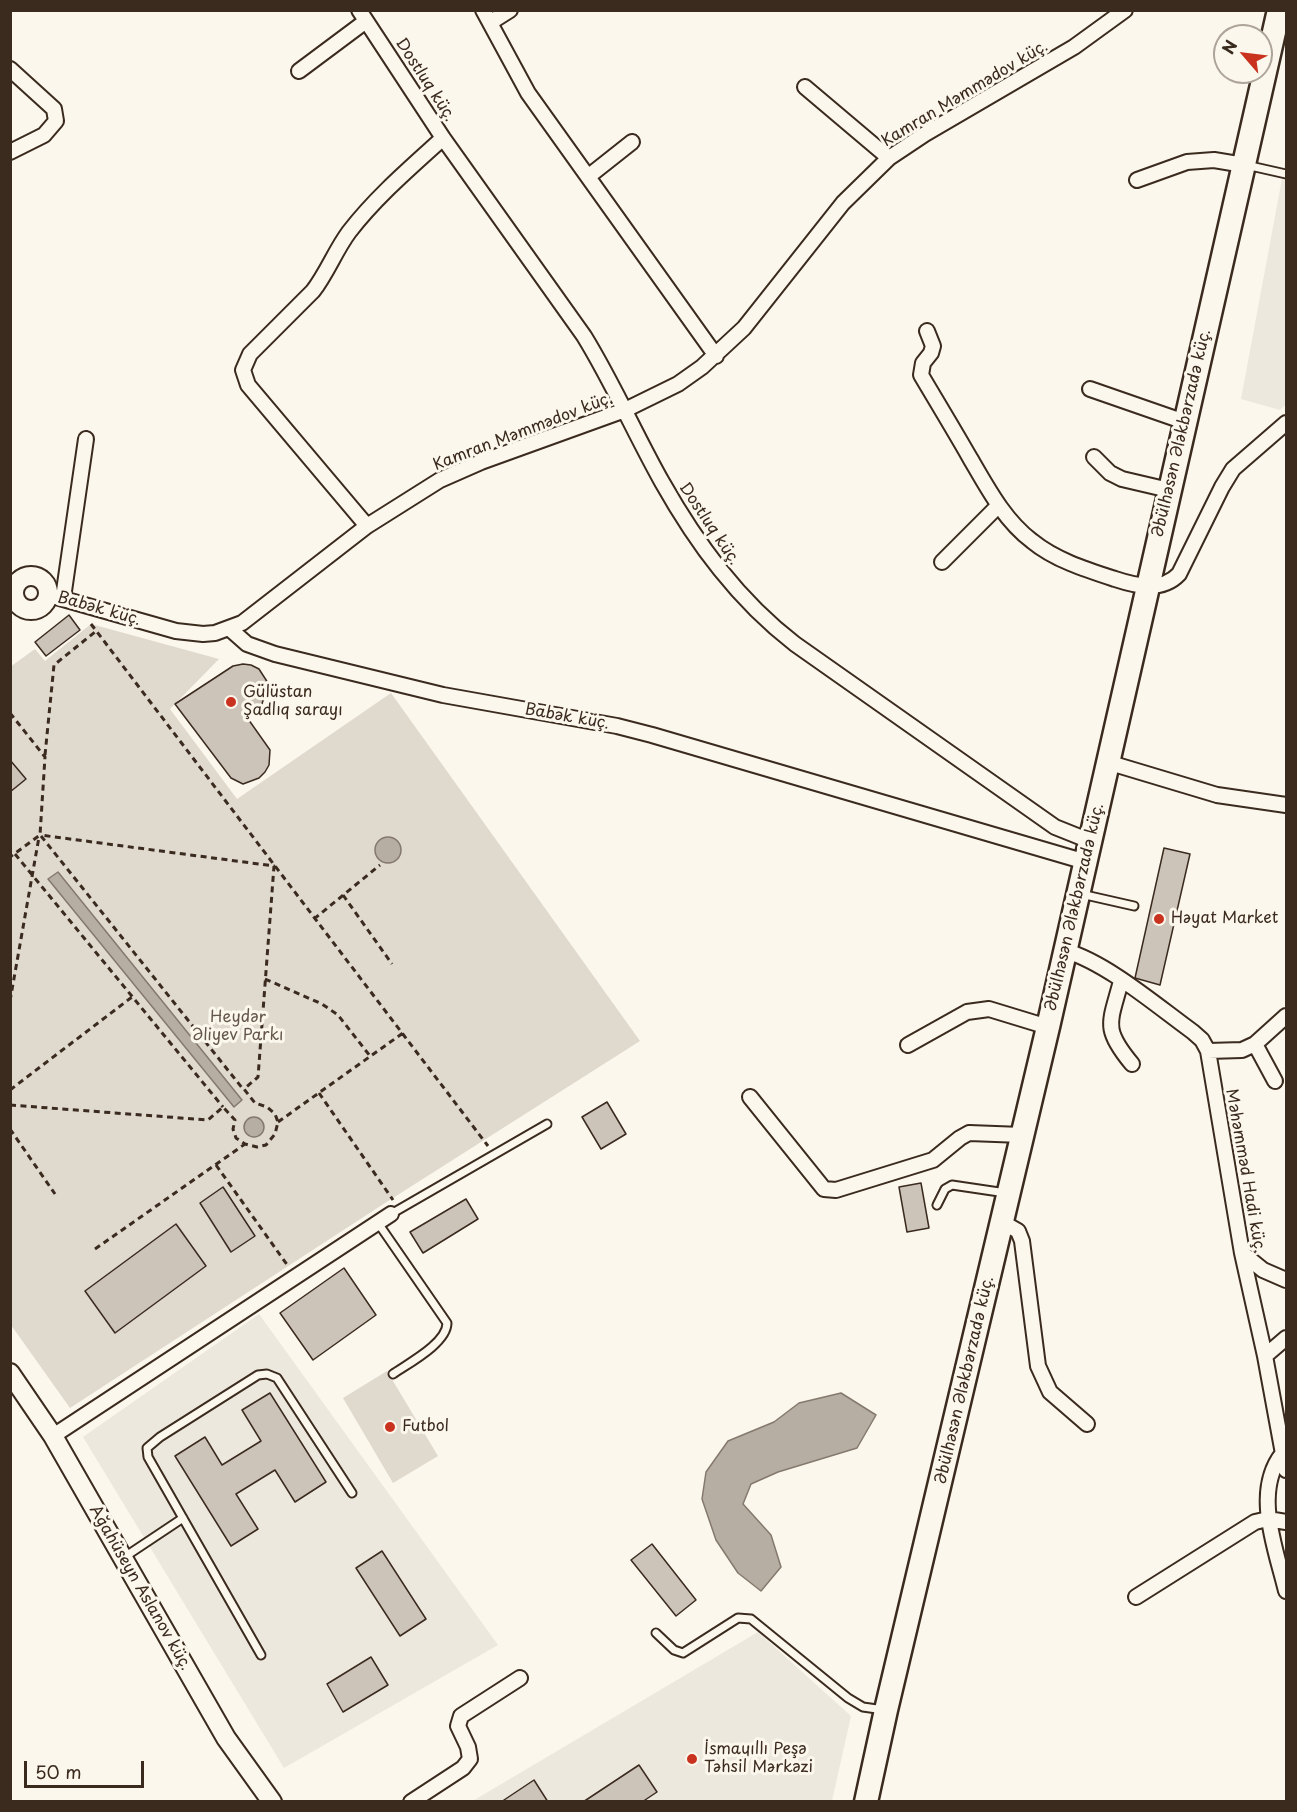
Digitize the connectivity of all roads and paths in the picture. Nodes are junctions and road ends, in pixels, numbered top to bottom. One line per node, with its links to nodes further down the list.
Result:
1 (510, 10): 5 (street)
2 (1125, 10): 12 (street, Kamran Məmmədov küç.)
3 (1279, 10): 13 (main road, Əbülhəsən Ələkbərzadə küç.)
4 (363, 16): 7 (street); 9 (street, Dostluq küç.)
5 (487, 16): 15 (street)
6 (10, 69): 11 (street)
7 (299, 71)
8 (805, 87): 12 (street)
9 (442, 138): 20 (street, Dostluq küç.); 27 (street, Dostluq küç.)
10 (632, 141): 15 (street)
11 (10, 152)
12 (889, 158): 18 (street, Kamran Məmmədov küç.)
13 (1244, 165): 14 (lane); 16 (street); 21 (main road, Əbülhəsən Ələkbərzadə küç.)
14 (1287, 174)
15 (589, 176): 18 (street)
16 (1137, 180)
17 (927, 331): 26 (street)
18 (716, 356): 20 (street, Kamran Məmmədov küç.)
19 (1090, 390): 21 (street)
20 (625, 410): 27 (street, Kamran Məmmədov küç.); 41 (street, Dostluq küç.)
21 (1185, 422): 25 (main road, Əbülhəsən Ələkbərzadə küç.)
22 (1287, 423): 30 (street)
23 (86, 439): 31 (street)
24 (1094, 457): 25 (street)
25 (1169, 490): 30 (main road, Əbülhəsən Ələkbərzadə küç.)
26 (998, 506): 28 (street); 30 (street)
27 (367, 526): 34 (street, Kamran Məmmədov küç.)
28 (942, 562)
29 (14, 577): 31 (street); 32 (street)
30 (1147, 586): 38 (main road, Əbülhəsən Ələkbərzadə küç.)
31 (56, 596): 32 (street); 34 (street, Babək küç.)
32 (16, 612)
33 (91, 624): 35 (path)
34 (230, 629): 41 (street, Babək küç.)
35 (96, 632): 37 (path); 45 (path)
36 (10, 713): 37 (path)
37 (45, 757): 40 (path)
38 (1107, 762): 39 (street); 41 (main road, Əbülhəsən Ələkbərzadə küç.)
39 (1287, 804)
40 (40, 835): 42 (path); 45 (path); 46 (path); 68 (path)
41 (1088, 851): 47 (main road, Əbülhəsən Ələkbərzadə küç.)
42 (15, 854): 43 (path); 46 (path)
43 (10, 857)
44 (380, 865): 48 (path)
45 (273, 866): 50 (path); 55 (path)
46 (32, 874): 54 (path); 57 (path)
47 (1079, 893): 49 (lane); 51 (main road, Əbülhəsən Ələkbərzadə küç.)
48 (343, 895): 50 (path); 52 (path)
49 (1134, 906)
50 (314, 919): 61 (path)
51 (1066, 951): 56 (street); 60 (main road, Əbülhəsən Ələkbərzadə küç.)
52 (392, 964)
53 (10, 967): 54 (path)
54 (16, 968): 58 (path)
55 (265, 979): 65 (path); 68 (path)
56 (1121, 981): 64 (street); 66 (street)
57 (132, 997): 69 (path); 73 (path)
58 (10, 1001)
59 (1287, 1017): 62 (street)
60 (1048, 1027): 63 (street); 77 (main road, Əbülhəsən Ələkbərzadə küç.)
61 (403, 1033): 65 (path); 79 (path)
62 (1255, 1044): 64 (street); 67 (street)
63 (908, 1045)
64 (1208, 1051): 88 (street, Məhəmməd Hadi küç.)
65 (370, 1056): 70 (path)
66 (1132, 1064)
67 (1275, 1081)
68 (244, 1089): 74 (path)
69 (10, 1090)
70 (319, 1093): 74 (path); 84 (path)
71 (750, 1098): 77 (street)
72 (10, 1105): 73 (path)
73 (223, 1107): 78 (path)
74 (278, 1122): 78 (path)
75 (547, 1124): 79 (lane)
76 (10, 1129): 82 (path)
77 (1022, 1135): 81 (main road, Əbülhəsən Ələkbərzadə küç.)
78 (245, 1144): 80 (path)
79 (494, 1154): 84 (lane)
80 (216, 1164): 87 (path); 89 (path)
81 (1009, 1193): 83 (lane); 85 (main road, Əbülhəsən Ələkbərzadə küç.)
82 (55, 1194)
83 (937, 1205)
84 (395, 1212): 86 (street)
85 (1002, 1222): 95 (street); 109 (main road, Əbülhəsən Ələkbərzadə küç.)
86 (378, 1223): 89 (street); 94 (lane)
87 (95, 1249)
88 (1242, 1252): 90 (street); 92 (street, Məhəmməd Hadi küç.)
89 (296, 1277): 96 (street)
90 (1287, 1280)
91 (1287, 1338): 92 (street)
92 (1265, 1356): 97 (street, Məhəmməd Hadi küç.)
93 (10, 1373): 96 (street, Ağahüseyn Aslanov küç.)
94 (393, 1374)
95 (1087, 1424)
96 (53, 1436): 103 (street, Ağahüseyn Aslanov küç.)
97 (1283, 1452): 98 (street, Məhəmməd Hadi küç.); 101 (street)
98 (1287, 1470)
99 (352, 1493): 100 (lane)
100 (183, 1518): 103 (lane); 107 (lane)
101 (1268, 1519): 102 (street); 104 (street); 105 (street)
102 (1287, 1522)
103 (123, 1558): 110 (street, Ağahüseyn Aslanov küç.)
104 (1287, 1591)
105 (1137, 1597)
106 (656, 1633): 109 (lane)
107 (261, 1655)
108 (520, 1678): 111 (street)
109 (886, 1710): 112 (main road, Əbülhəsən Ələkbərzadə küç.)
110 (272, 1802)
111 (411, 1802)
112 (866, 1802)

